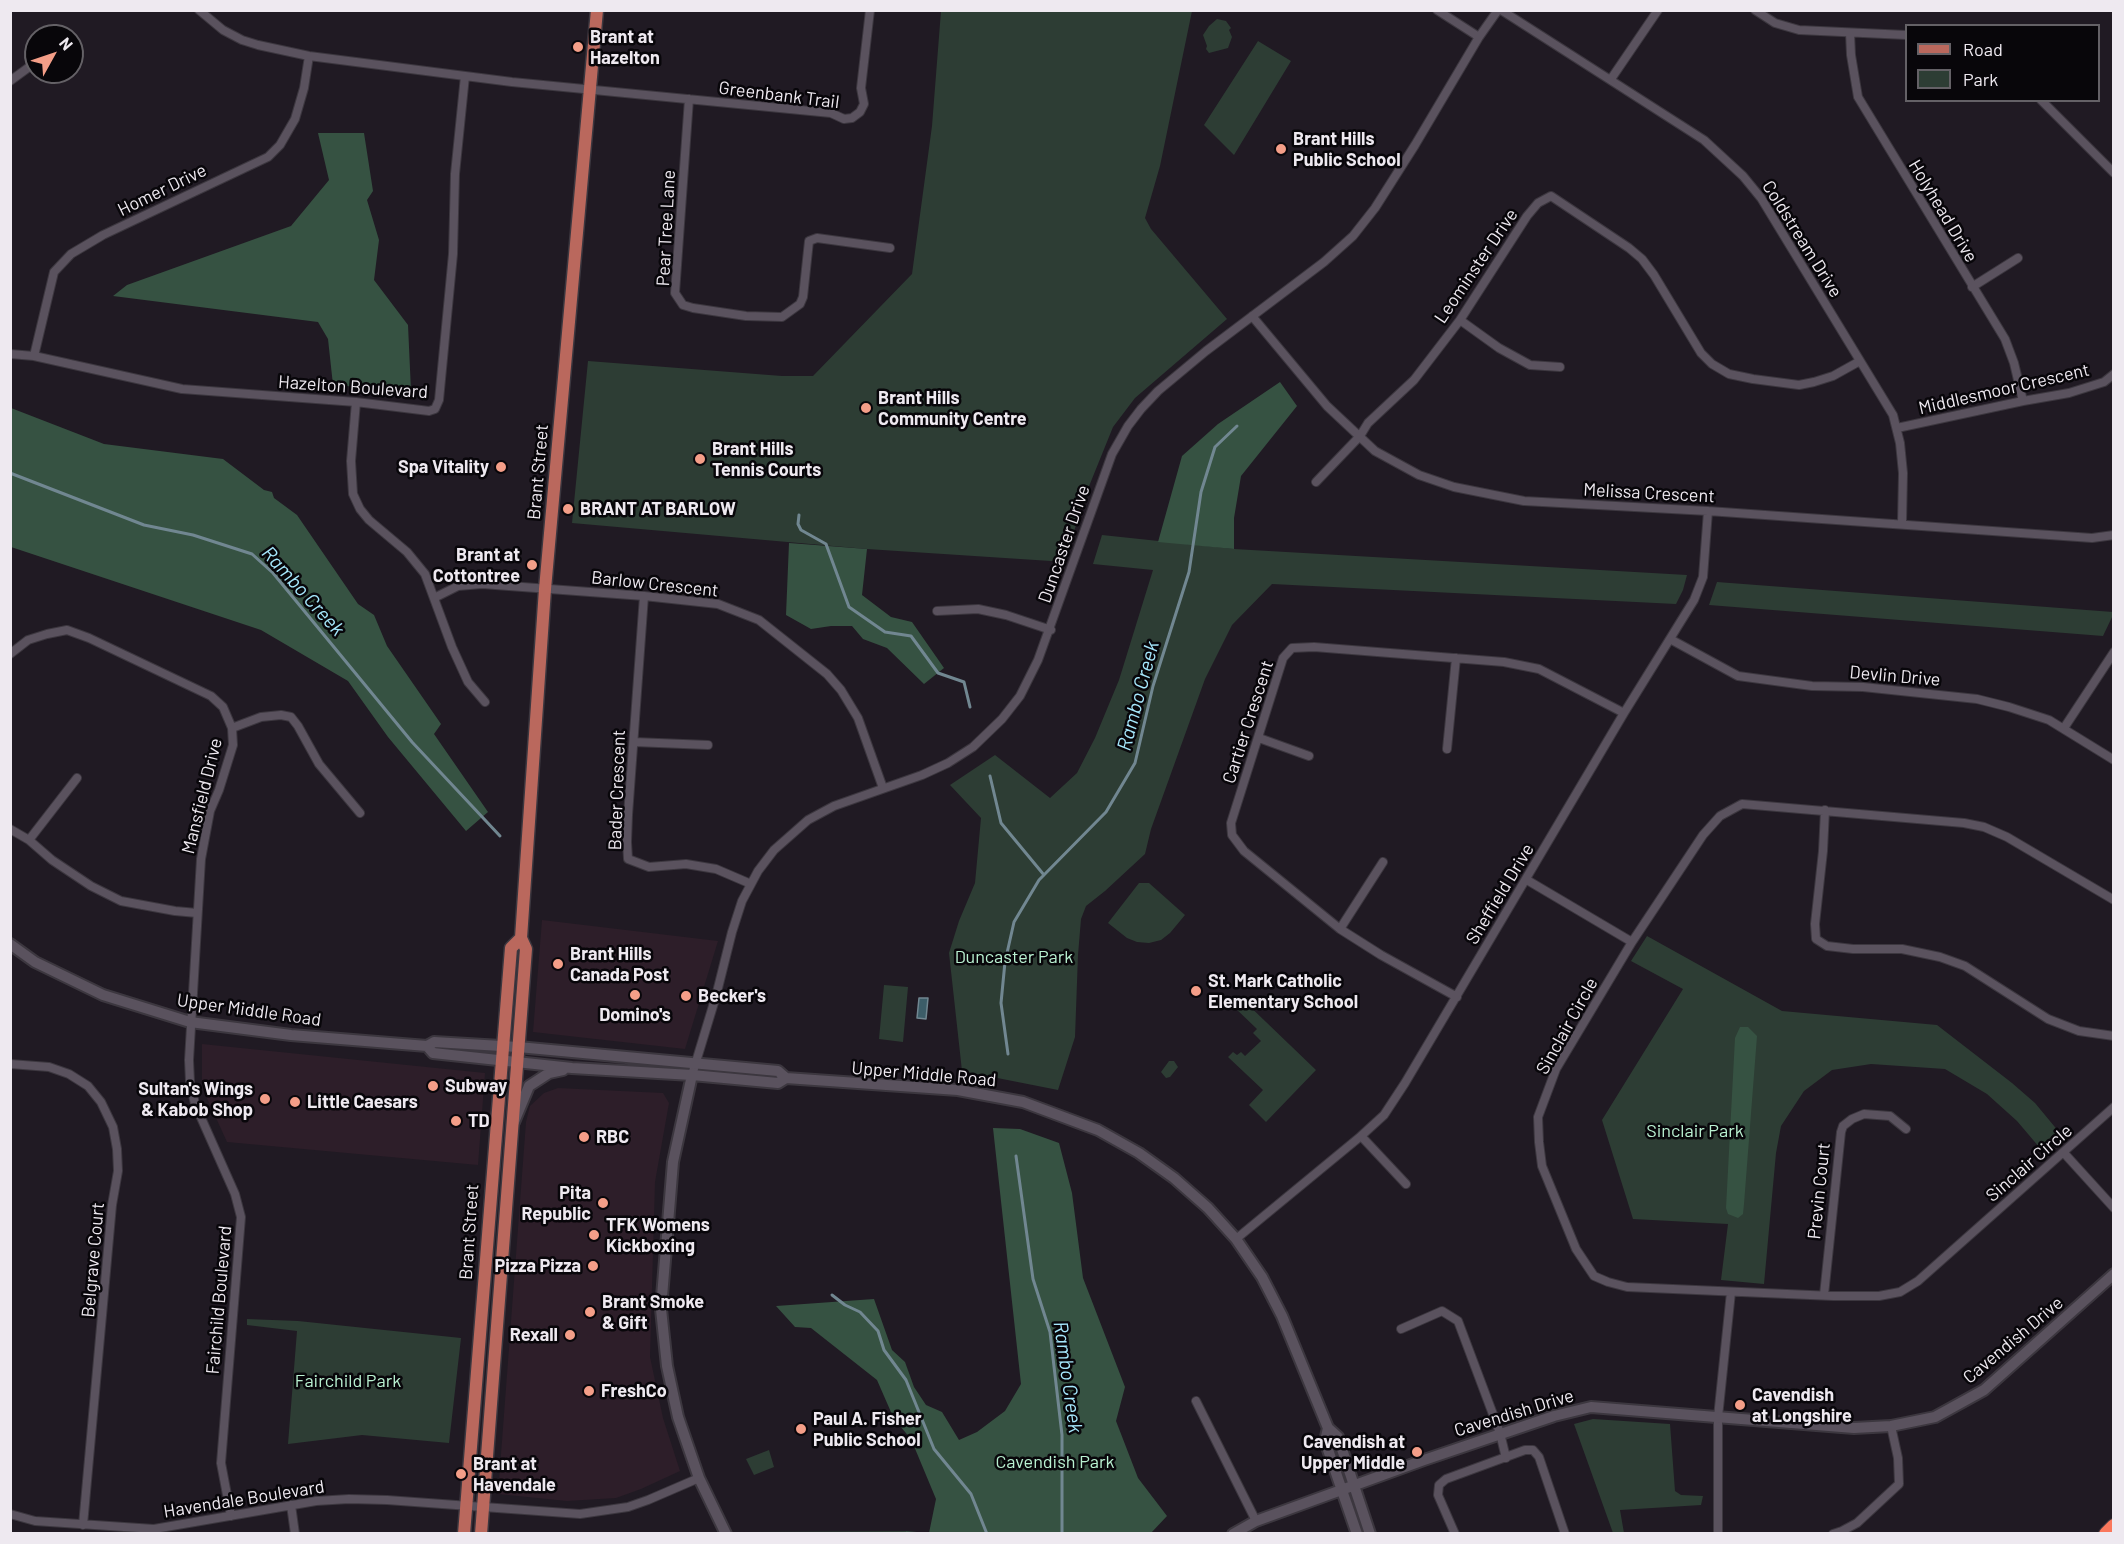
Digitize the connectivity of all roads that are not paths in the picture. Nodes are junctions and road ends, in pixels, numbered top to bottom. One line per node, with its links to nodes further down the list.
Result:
1 (199, 10): 11 (street)
2 (597, 10): 16 (main road, Brant Street)
3 (870, 10): 17 (street, Greenbank Trail)
4 (1437, 10): 10 (street)
5 (1499, 10): 10 (street, Duncaster Drive); 14 (street, Coldstream Drive)
6 (1658, 10): 14 (street)
7 (1755, 10): 8 (street)
8 (1850, 33): 9 (street); 22 (street, Holyhead Drive)
9 (1905, 35)
10 (1479, 37): 23 (street, Duncaster Drive)
11 (309, 56): 13 (street); 26 (street, Homer Drive)
12 (24, 71): 15 (street)
13 (465, 76): 16 (street); 31 (street, Hazelton Boulevard)
14 (1611, 79): 27 (street, Coldstream Drive)
15 (10, 81)
16 (589, 89): 17 (street, Greenbank Trail); 38 (main road, Brant Street)
17 (689, 99): 20 (street, Pear Tree Lane)
18 (2043, 102): 19 (street)
19 (2114, 173)
20 (890, 248)
21 (2018, 258): 22 (street)
22 (1972, 287): 30 (street, Holyhead Drive)
23 (1252, 316): 33 (street, Melissa Crescent); 42 (street, Duncaster Drive)
24 (1460, 320): 27 (street, Leominster Drive); 28 (street); 33 (street, Leominster Drive)
25 (10, 354): 26 (street, Hazelton Boulevard)
26 (34, 356): 31 (street, Hazelton Boulevard)
27 (1860, 361): 32 (street, Coldstream Drive)
28 (1560, 367)
29 (2114, 374): 30 (street, Middlesmoor Crescent)
30 (2023, 400): 32 (street, Middlesmoor Crescent)
31 (356, 402): 40 (street)
32 (1898, 428): 36 (street, Coldstream Drive)
33 (1360, 436): 34 (street, Leominster Drive); 35 (street, Melissa Crescent)
34 (1316, 482)
35 (1708, 511): 36 (street, Melissa Crescent); 43 (street, Sheffield Drive)
36 (1902, 524): 37 (street, Melissa Crescent)
37 (2114, 535)
38 (545, 589): 39 (street, Barlow Crescent); 40 (street, Barlow Crescent); 71 (main road, Brant Street)
39 (644, 596): 54 (street, Bader Crescent); 60 (street, Barlow Crescent)
40 (434, 598): 49 (street)
41 (937, 611): 42 (street)
42 (1051, 630): 60 (street, Duncaster Drive)
43 (1670, 639): 50 (street, Sheffield Drive); 52 (street, Devlin Drive)
44 (10, 640): 45 (street)
45 (17, 647): 47 (street, Mansfield Drive); 51 (street, Mansfield Drive)
46 (2114, 652): 52 (street)
47 (10, 654)
48 (1456, 658): 50 (street, Cartier Crescent); 53 (street, Cartier Crescent); 56 (street)
49 (485, 702)
50 (1624, 713): 66 (street, Sheffield Drive)
51 (232, 728): 62 (street); 69 (street, Mansfield Drive)
52 (2064, 728): 58 (street, Devlin Drive)
53 (1259, 738): 57 (street); 70 (street, Cartier Crescent)
54 (634, 742): 55 (street); 67 (street, Bader Crescent)
55 (708, 746)
56 (1447, 748)
57 (1309, 756)
58 (2114, 760)
59 (77, 778): 64 (street)
60 (884, 788): 67 (street, Duncaster Drive)
61 (1825, 810): 68 (street, Sinclair Circle); 72 (street, Sinclair Circle); 76 (street)
62 (360, 813)
63 (10, 829): 64 (street)
64 (29, 840): 69 (street)
65 (1383, 862): 70 (street)
66 (1527, 880): 72 (street); 74 (street, Sheffield Drive)
67 (751, 884): 83 (street, Duncaster Drive)
68 (2114, 900)
69 (197, 913): 75 (street, Mansfield Drive)
70 (1340, 928): 74 (street, Cartier Crescent)
71 (521, 938): 78 (main road, Brant Street); 79 (main road, Brant Street)
72 (1632, 942): 96 (street, Sinclair Circle)
73 (10, 944): 75 (street, Upper Middle Road)
74 (1457, 996): 90 (street, Sheffield Drive)
75 (190, 1022): 77 (street, Upper Middle Road); 112 (street, Fairchild Boulevard)
76 (2114, 1036)
77 (427, 1046): 78 (street, Upper Middle Road); 80 (street, Upper Middle Road)
78 (503, 1046): 79 (street, Upper Middle Road); 80 (main road, Brant Street)
79 (518, 1047): 81 (main road, Brant Street); 83 (street, Upper Middle Road)
80 (502, 1060): 81 (street, Upper Middle Road); 109 (main road, Brant Street)
81 (517, 1062): 84 (street, Upper Middle Road); 88 (main road, Brant Street)
82 (10, 1064): 114 (street, Belgrave Court)
83 (695, 1064): 85 (street, Duncaster Drive); 86 (street, Upper Middle Road)
84 (572, 1068): 85 (street, Upper Middle Road); 88 (street)
85 (692, 1075): 86 (street, Upper Middle Road); 105 (street)
86 (786, 1078): 94 (street, Upper Middle Road)
87 (2114, 1107): 91 (street, Sinclair Circle)
88 (511, 1128): 110 (main road, Brant Street)
89 (1906, 1129): 97 (street, Previn Court)
90 (1361, 1136): 92 (street); 94 (street, Sheffield Drive)
91 (2064, 1153): 93 (street); 97 (street, Sinclair Circle)
92 (1406, 1184)
93 (2114, 1208)
94 (1236, 1239): 102 (street, Upper Middle Road)
95 (2114, 1275): 101 (street, Cavendish Drive)
96 (1731, 1292): 97 (street, Sinclair Circle); 100 (street)
97 (1824, 1295)
98 (1401, 1329): 103 (street)
99 (1196, 1401): 113 (street)
100 (1718, 1417): 101 (street, Cavendish Drive); 103 (street, Cavendish Drive); 125 (street)
101 (1891, 1426): 126 (street)
102 (1328, 1428): 106 (street, Upper Middle Road); 107 (street, Upper Middle Road)
103 (1500, 1434): 104 (street); 106 (street, Cavendish Drive)
104 (1506, 1458): 123 (street); 124 (street)
105 (699, 1478): 110 (street, Havendale Boulevard); 119 (street)
106 (1354, 1485): 107 (street, Cavendish Drive); 122 (street, Upper Middle Road)
107 (1342, 1490): 113 (street, Cavendish Drive); 121 (street, Upper Middle Road)
108 (291, 1505): 109 (street, Havendale Boulevard); 112 (street, Havendale Boulevard); 116 (street)
109 (466, 1506): 110 (street, Havendale Boulevard); 117 (main road, Brant Street)
110 (482, 1508): 118 (main road, Brant Street)
111 (10, 1514): 114 (street, Havendale Boulevard)
112 (231, 1516): 114 (street, Havendale Boulevard)
113 (1256, 1521): 120 (street, Cavendish Drive)
114 (83, 1525)
115 (2114, 1526): 127 (highway)
116 (295, 1533)
117 (464, 1533)
118 (481, 1533)
119 (726, 1533)
120 (1233, 1533)
121 (1357, 1533)
122 (1370, 1533)
123 (1455, 1533)
124 (1565, 1533)
125 (1718, 1533)
126 (1833, 1533)
127 (2106, 1533)

